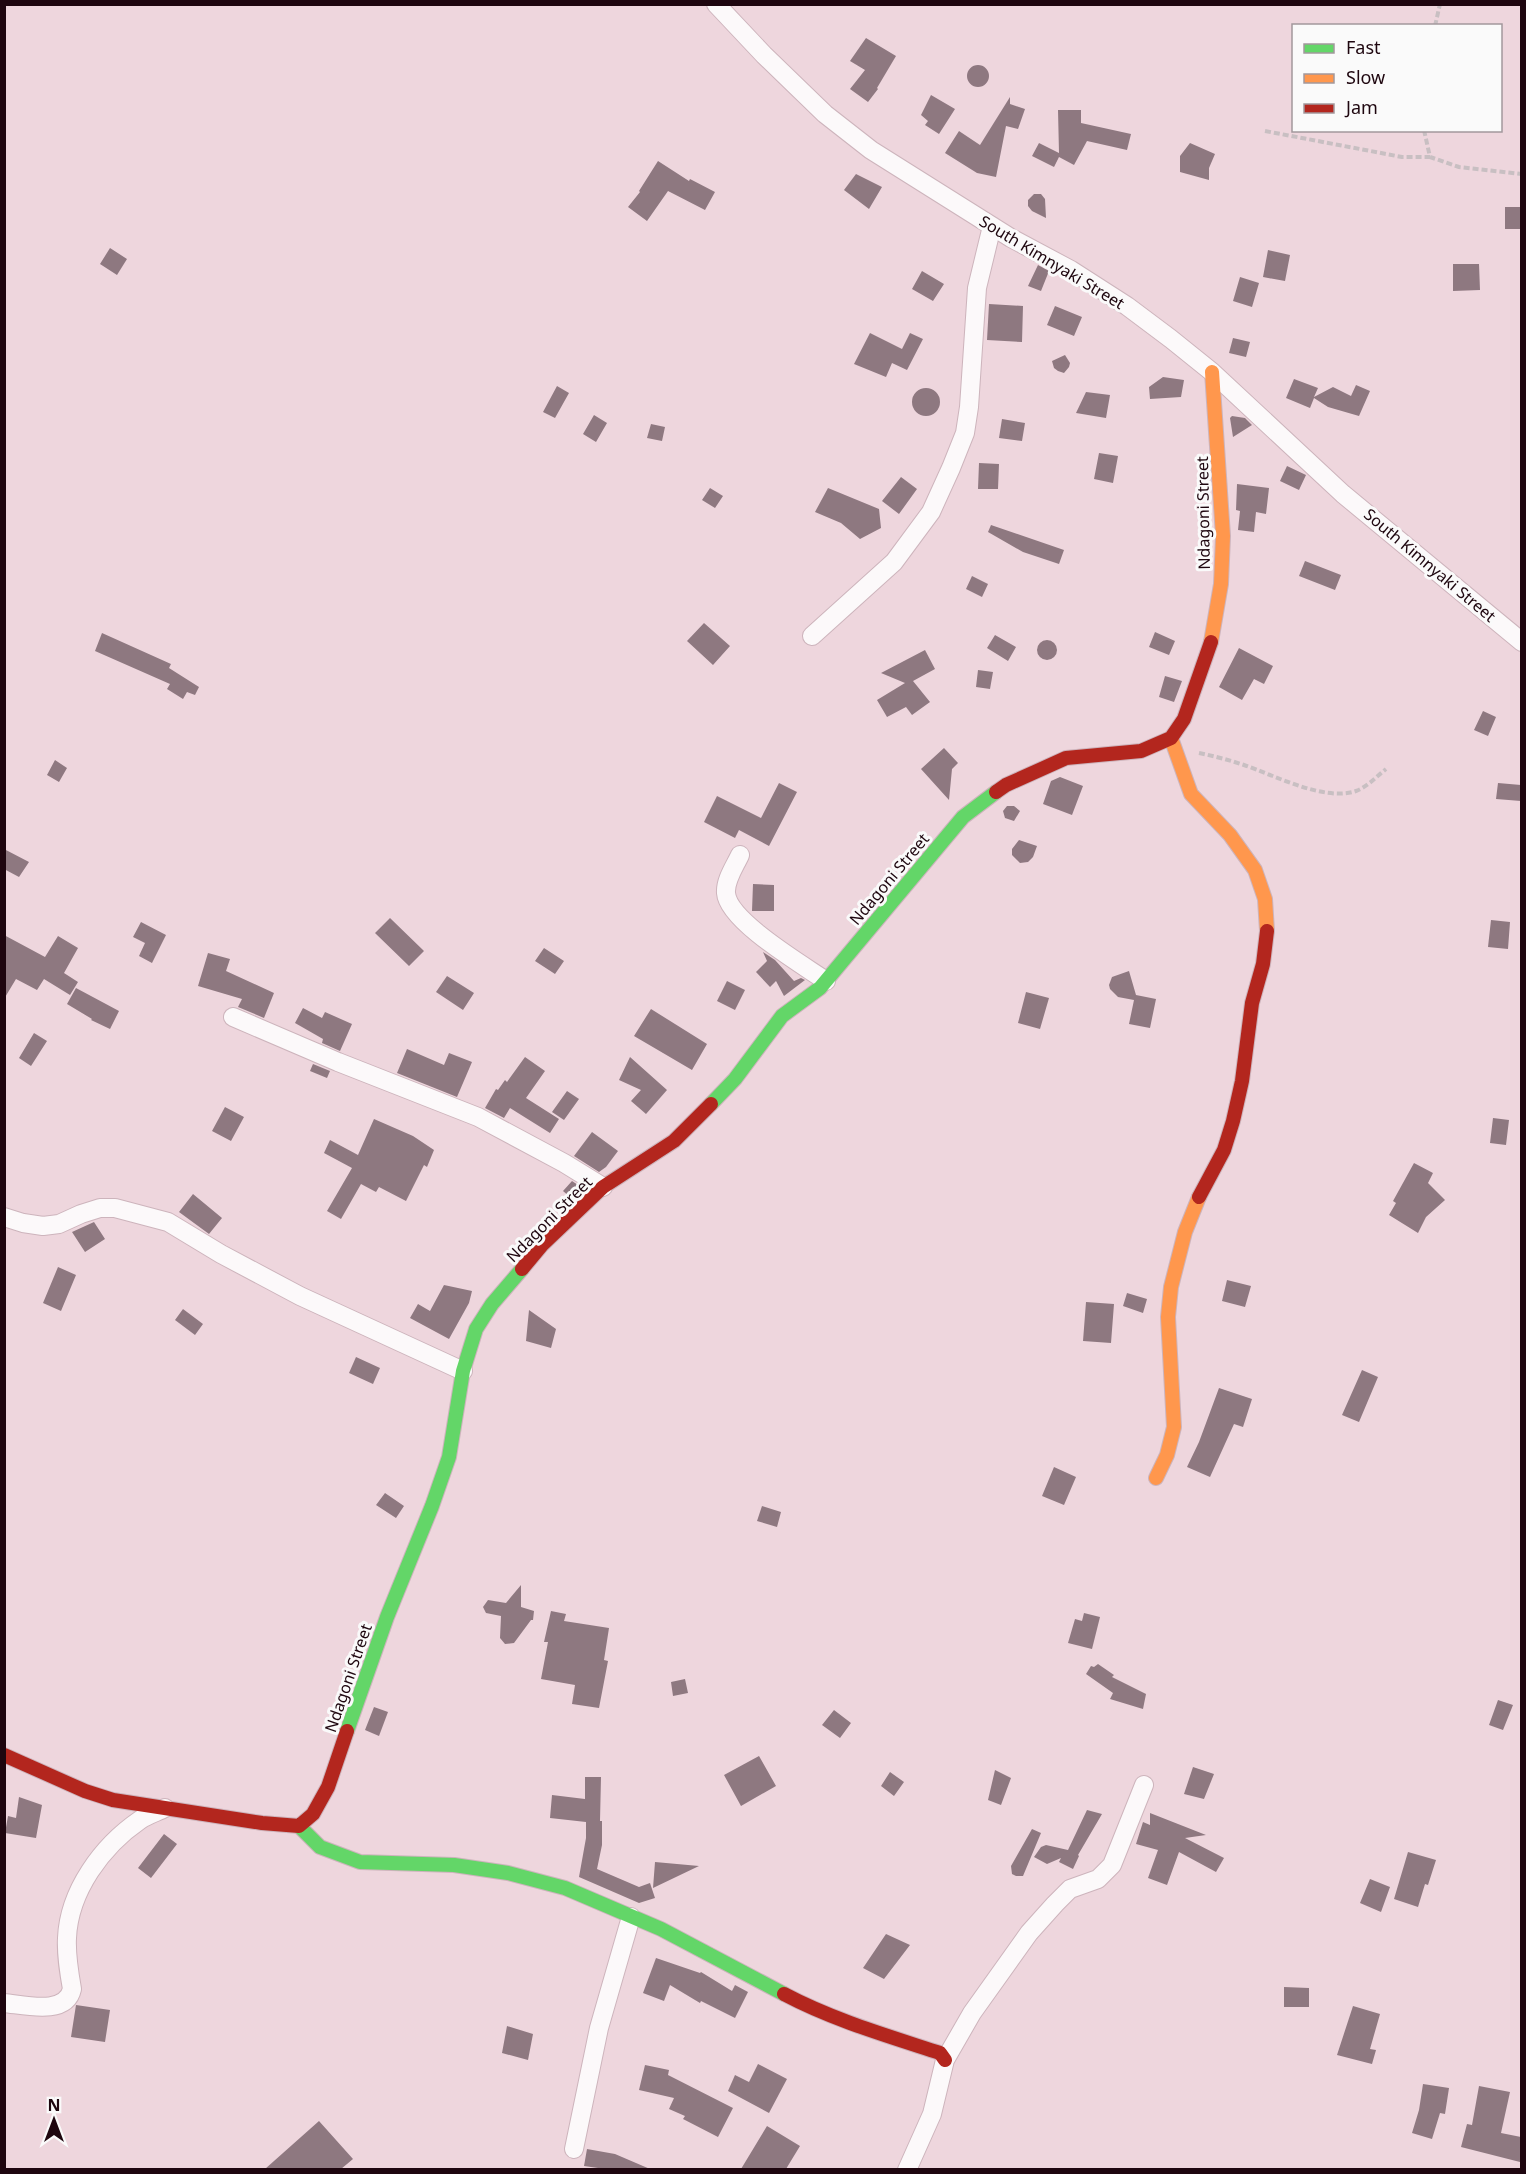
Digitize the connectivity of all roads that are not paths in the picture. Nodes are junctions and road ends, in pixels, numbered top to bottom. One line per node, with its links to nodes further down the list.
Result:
1 (716, 4): 2 (street, South Kimnyaki Street)
2 (992, 226): 3 (street, South Kimnyaki Street); 4 (street)
3 (1212, 372): 5 (street, South Kimnyaki Street); 6 (street, Ndagoni Street)
4 (812, 636)
5 (1521, 642)
6 (1171, 738): 8 (street, Ndagoni Street); 13 (street)
7 (740, 855): 8 (street)
8 (826, 981): 10 (street, Ndagoni Street)
9 (233, 1017): 10 (street)
10 (603, 1187): 12 (street, Ndagoni Street)
11 (4, 1217): 12 (street)
12 (463, 1371): 17 (street, Ndagoni Street)
13 (1156, 1478)
14 (4, 1755): 16 (street)
15 (1144, 1785): 20 (street)
16 (165, 1808): 17 (street); 19 (street)
17 (299, 1826): 18 (street)
18 (631, 1917): 20 (street); 21 (street)
19 (4, 2003)
20 (945, 2060): 22 (street)
21 (574, 2149)
22 (907, 2169)

